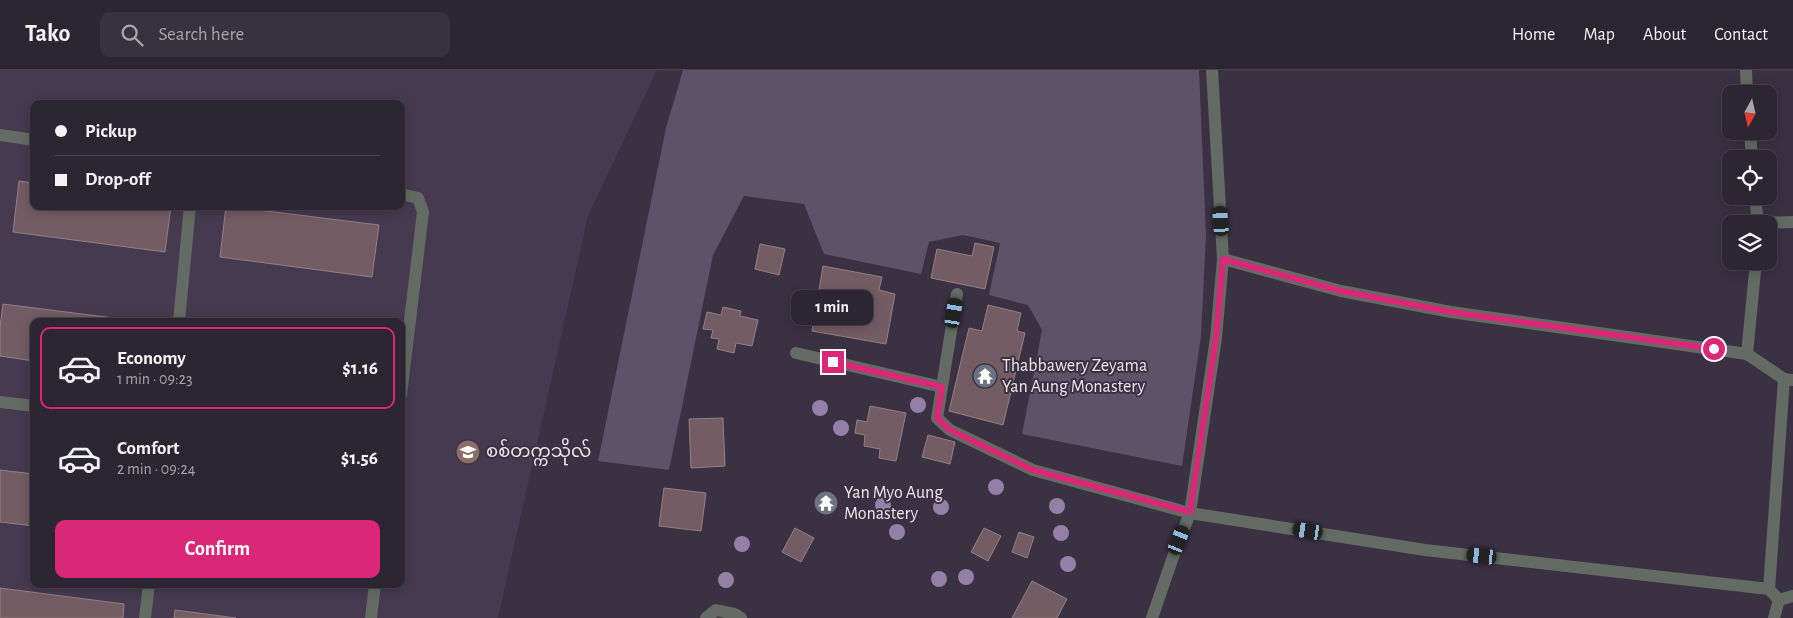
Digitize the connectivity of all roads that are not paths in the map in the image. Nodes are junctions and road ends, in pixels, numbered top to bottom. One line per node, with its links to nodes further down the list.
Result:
1 (1212, 70): 10 (street)
2 (1746, 70): 3 (street)
3 (1747, 85)
4 (0, 135): 5 (street)
5 (30, 139)
6 (405, 195): 16 (street)
7 (190, 210): 13 (street)
8 (1777, 222): 9 (street)
9 (1793, 222)
10 (1223, 259): 15 (street); 21 (street)
11 (1755, 270): 15 (street)
12 (957, 294): 18 (street)
13 (179, 318)
14 (796, 353): 18 (street)
15 (1747, 354): 17 (street)
16 (405, 362)
17 (1788, 379): 24 (street)
18 (942, 387): 21 (street)
19 (0, 402): 20 (street)
20 (30, 406)
21 (1190, 512): 24 (street); 31 (street)
22 (148, 588): 27 (street)
23 (375, 588): 28 (street)
24 (1769, 589): 26 (street)
25 (1793, 596): 26 (street)
26 (1779, 600): 32 (street)
27 (144, 618)
28 (371, 618)
29 (706, 618): 30 (street)
30 (741, 618)
31 (1152, 618)
32 (1774, 618)

